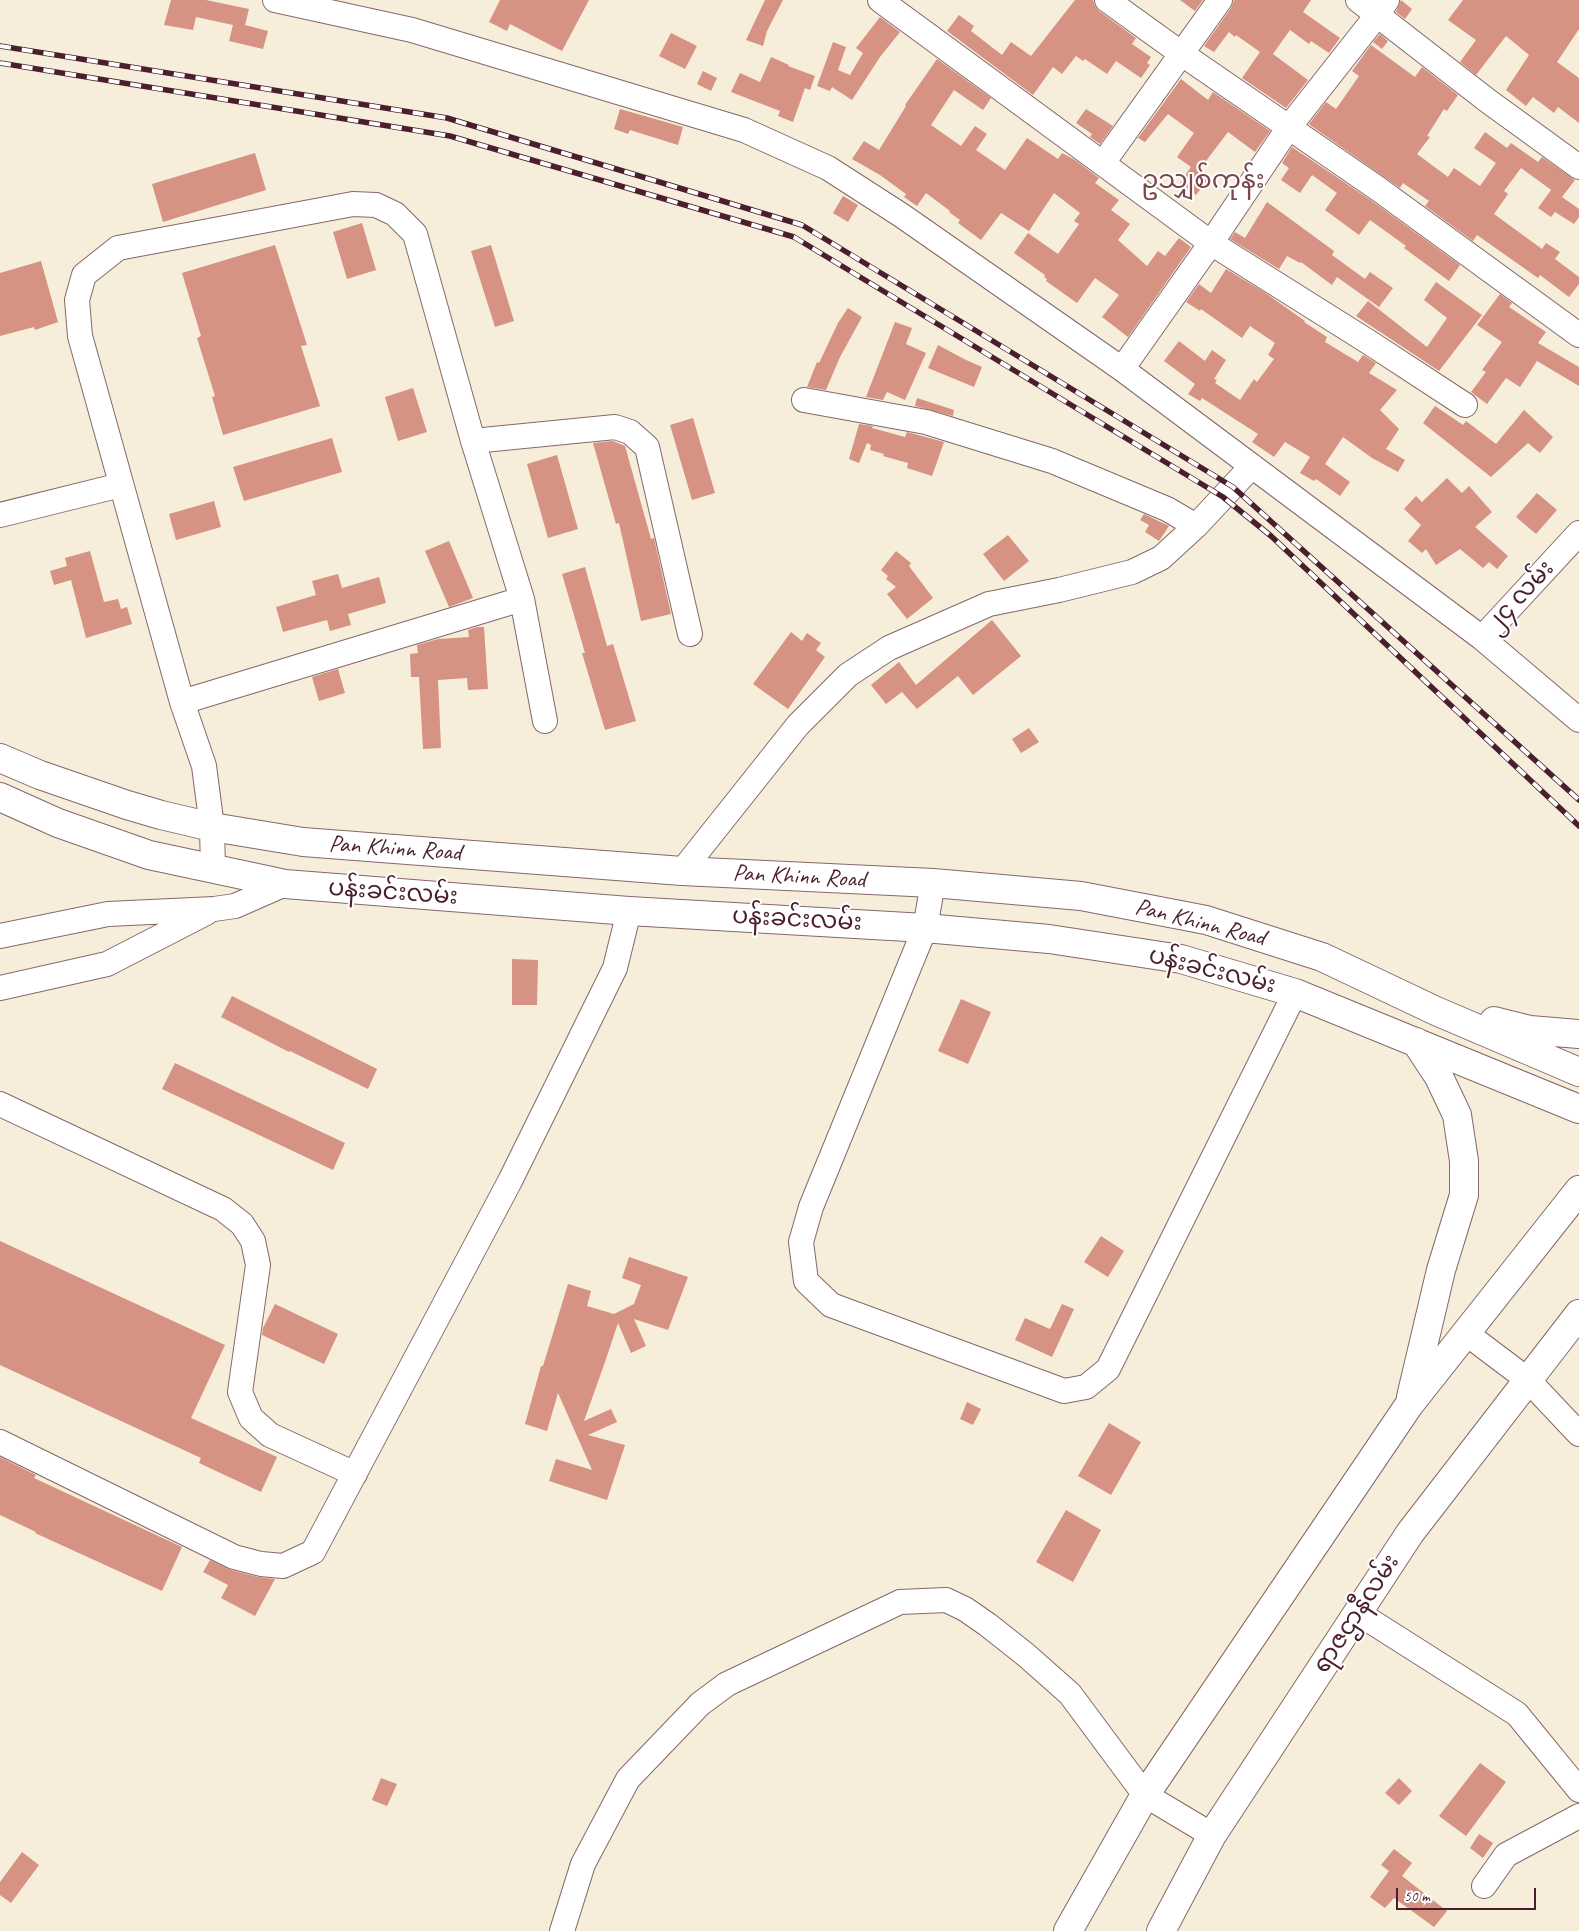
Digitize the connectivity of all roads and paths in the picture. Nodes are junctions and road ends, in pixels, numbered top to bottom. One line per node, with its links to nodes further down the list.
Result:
1 (275, 0): 13 (street)
2 (880, 0): 9 (street)
3 (1107, 0): 7 (street)
4 (1220, 0): 7 (street)
5 (1358, 0): 6 (street)
6 (1382, 7): 8 (street); 10 (street)
7 (1182, 54): 8 (street); 9 (street)
8 (1289, 127): 11 (street); 12 (street)
9 (1103, 163): 11 (street)
10 (1579, 167)
11 (1211, 243): 13 (street); 15 (street)
12 (1579, 335)
13 (1122, 369): 17 (street)
14 (804, 400): 20 (street)
15 (1465, 405)
16 (473, 441): 18 (street); 22 (street); 23 (street)
17 (1252, 466): 20 (street); 24 (street)
18 (121, 485): 19 (street); 25 (street)
19 (0, 515)
20 (1196, 526): 32 (street)
21 (1579, 533): 24 (street, ၂၄ လမ်း)
22 (522, 599): 25 (street); 27 (street)
23 (690, 634)
24 (1482, 638): 26 (street)
25 (182, 702): 30 (street)
26 (1579, 720)
27 (545, 721)
28 (0, 758): 30 (main road, Pan Khinn Road)
29 (0, 797): 31 (main road, ပန်းခင်းလမ်း)
30 (212, 827): 31 (street); 32 (main road, Pan Khinn Road)
31 (213, 869): 34 (main road, ပန်းခင်းလမ်း)
32 (682, 871): 33 (main road, Pan Khinn Road)
33 (933, 883): 37 (street); 41 (main road, Pan Khinn Road)
34 (285, 884): 35 (street); 36 (main road, ပန်းခင်းလမ်း)
35 (214, 909): 38 (street); 39 (street)
36 (629, 911): 37 (main road, ပန်းခင်းလမ်း); 54 (street)
37 (925, 928): 40 (main road, ပန်းခင်းလမ်း); 40 (street)
38 (0, 936)
39 (0, 988)
40 (1295, 993): 43 (main road, ပန်းခင်းလမ်း)
41 (1436, 1011): 42 (main road); 44 (main road, Pan Khinn Road)
42 (1579, 1034)
43 (1416, 1042): 46 (main road, ပန်းခင်းလမ်း); 51 (main road)
44 (1579, 1072)
45 (0, 1104): 54 (street)
46 (1579, 1109)
47 (1579, 1190): 49 (main road)
48 (1577, 1318): 50 (main road, ရာဇဌာနီလမ်း)
49 (1467, 1334): 50 (street); 51 (main road)
50 (1528, 1380): 52 (street); 55 (main road, ရာဇဌာနီလမ်း)
51 (1409, 1405): 57 (main road)
52 (1579, 1434)
53 (0, 1442): 54 (street)
54 (355, 1474)
55 (1358, 1613): 56 (street); 59 (main road, ရာဇဌာနီလမ်း)
56 (1579, 1790)
57 (1145, 1795): 59 (street); 61 (street); 62 (main road)
58 (1579, 1816): 60 (street)
59 (1212, 1835): 63 (main road, ရာဇဌာနီလမ်း)
60 (1484, 1886)
61 (562, 1931)
62 (1068, 1931)
63 (1161, 1931)

